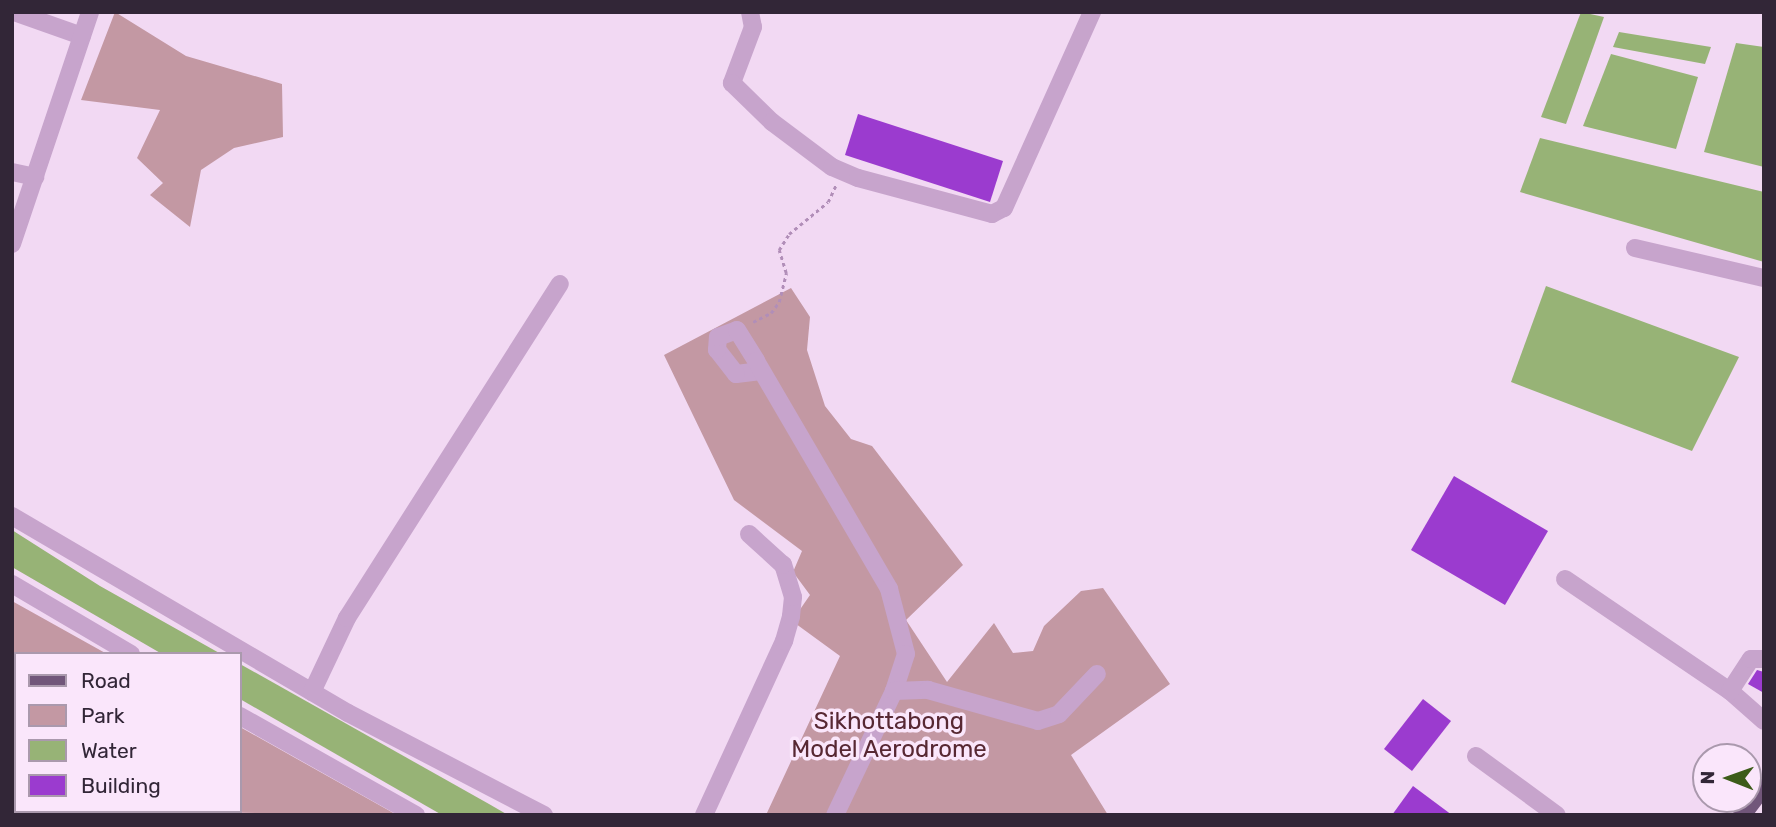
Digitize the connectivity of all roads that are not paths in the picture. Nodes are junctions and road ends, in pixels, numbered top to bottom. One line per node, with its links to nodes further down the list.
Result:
1 (14, 12): 5 (street)
2 (90, 12): 5 (street)
3 (750, 12): 4 (street)
4 (1092, 12)
5 (82, 36): 7 (street)
6 (12, 172): 7 (street)
7 (35, 177): 8 (street)
8 (13, 238)
9 (1635, 248): 10 (street)
10 (1764, 278)
11 (560, 284): 22 (street)
12 (761, 371): 12 (street); 20 (street)
13 (12, 516): 22 (street)
14 (749, 534): 29 (street)
15 (1566, 579): 21 (street)
16 (12, 584): 17 (street)
17 (128, 652)
18 (1764, 659): 21 (street)
19 (1097, 674): 20 (street)
20 (894, 691): 30 (street)
21 (1730, 691): 24 (street)
22 (312, 692): 28 (street)
23 (242, 717): 27 (street)
24 (1764, 721)
25 (1476, 756): 31 (street)
26 (1764, 786): 32 (main road)
27 (416, 815)
28 (544, 815)
29 (704, 815)
30 (835, 815)
31 (1557, 815)
32 (1742, 815)

